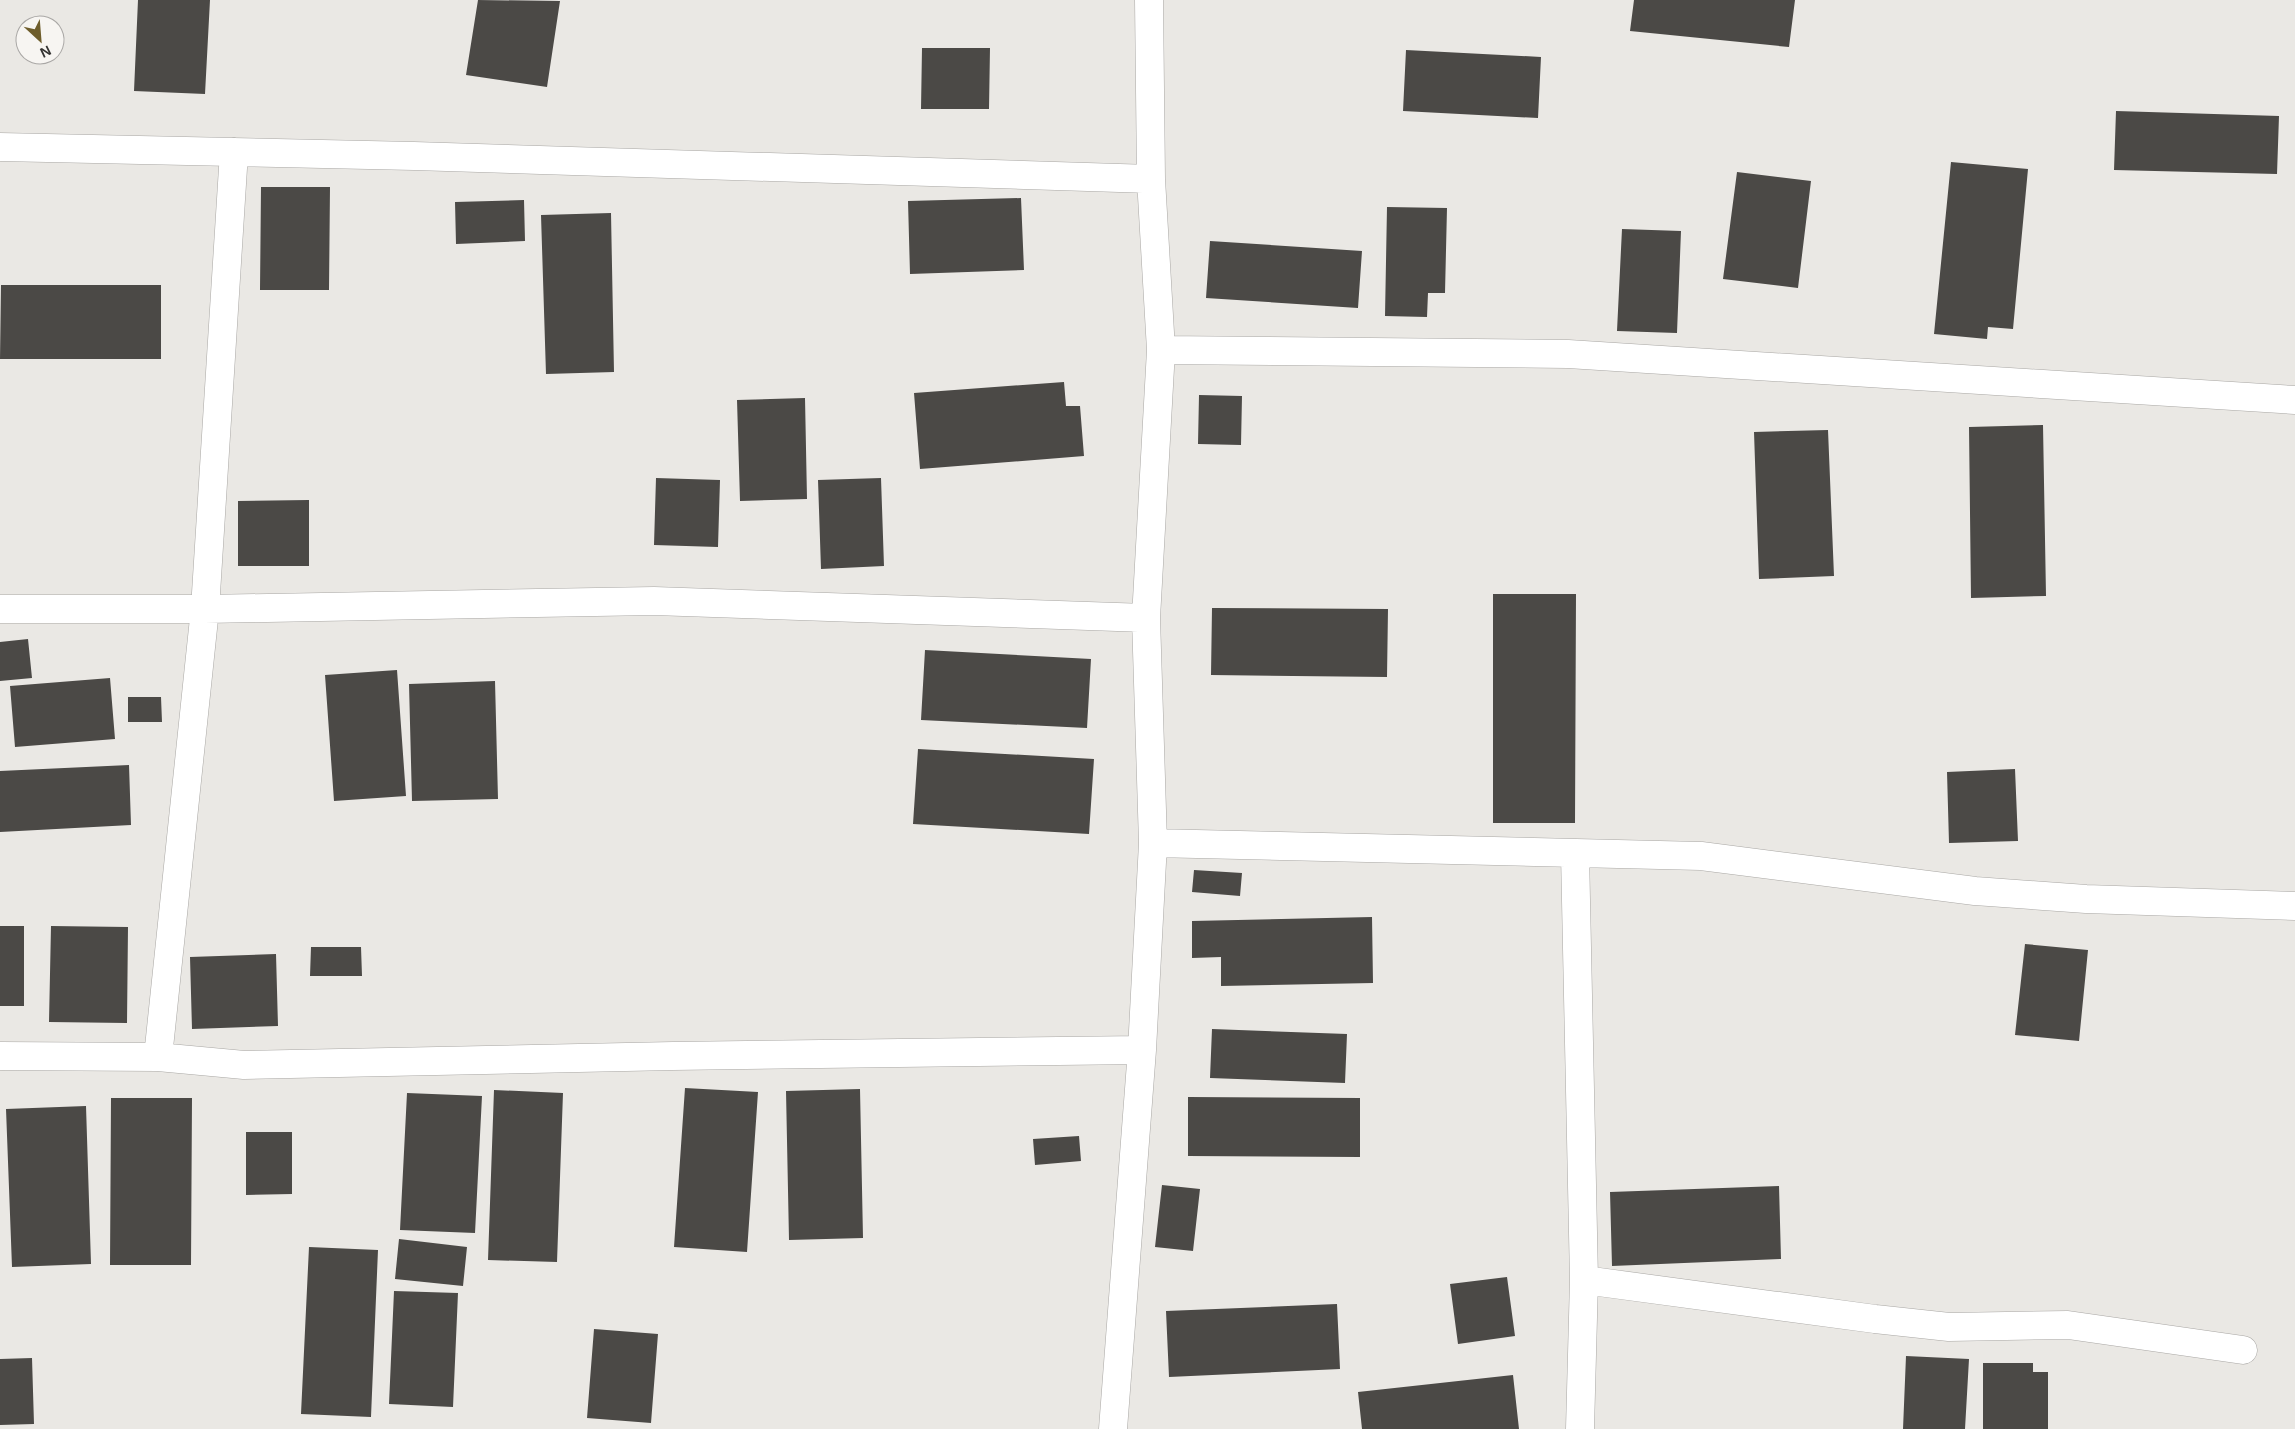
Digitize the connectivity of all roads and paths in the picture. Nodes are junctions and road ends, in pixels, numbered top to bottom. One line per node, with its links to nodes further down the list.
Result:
1 (1149, 0): 4 (street)
2 (0, 147): 3 (street)
3 (234, 152): 4 (street); 7 (street)
4 (1151, 178): 5 (street)
5 (1161, 350): 6 (street); 9 (street)
6 (2295, 400)
7 (205, 609): 8 (street); 9 (street); 15 (street)
8 (0, 610)
9 (1146, 618): 10 (street)
10 (1154, 843): 11 (street); 13 (street)
11 (1575, 853): 12 (street); 16 (street)
12 (2295, 906)
13 (1142, 1050): 15 (street); 18 (street)
14 (0, 1056): 15 (street)
15 (158, 1057)
16 (1584, 1280): 17 (street); 19 (street)
17 (2243, 1350)
18 (1113, 1429)
19 (1580, 1429)

